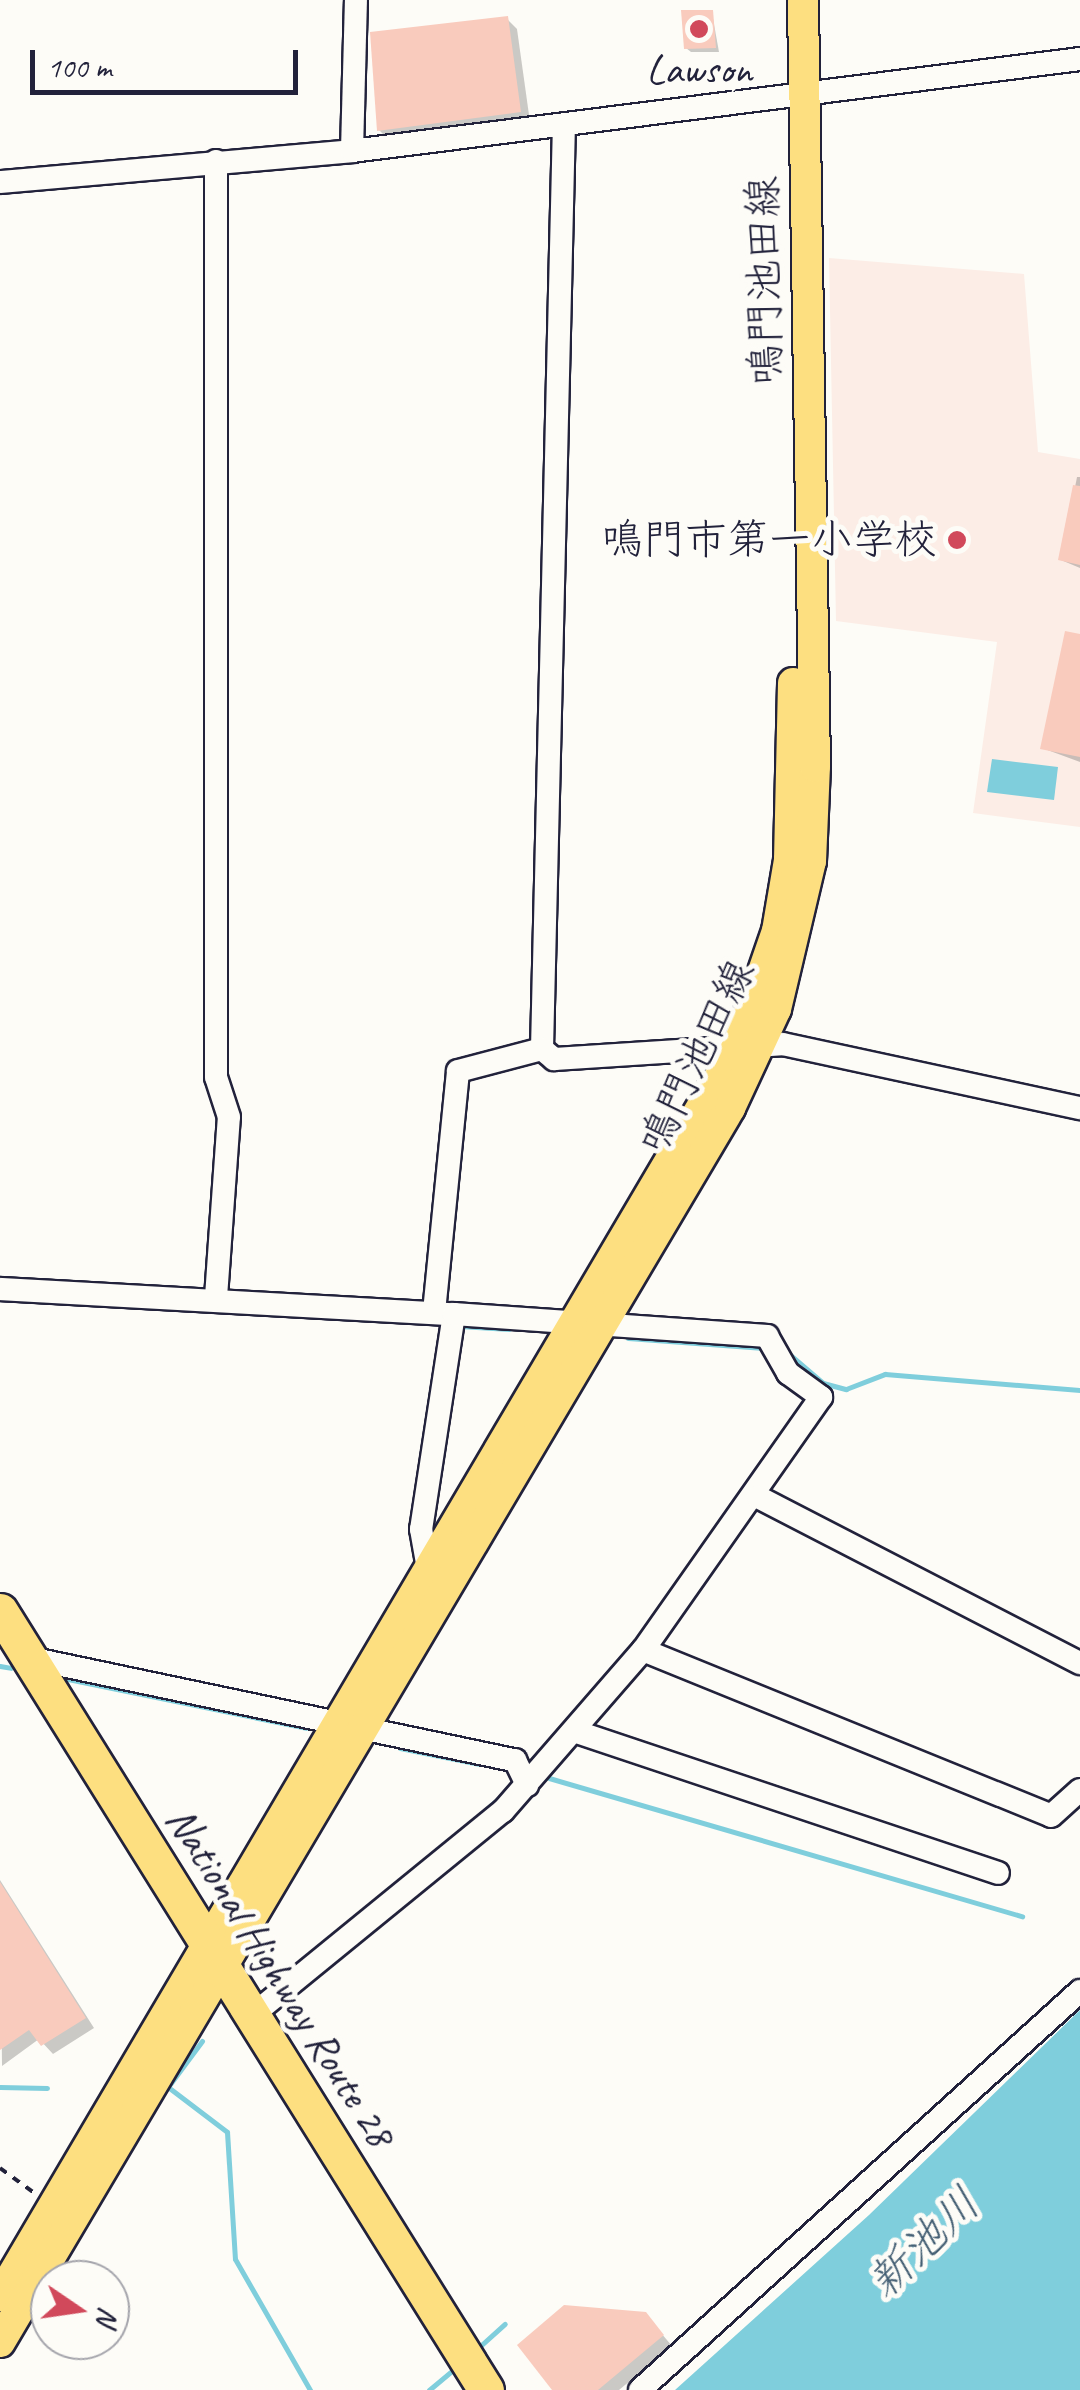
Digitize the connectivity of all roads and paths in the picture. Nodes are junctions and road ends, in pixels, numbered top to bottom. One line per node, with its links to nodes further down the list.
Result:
1 (356, 0): 7 (street)
2 (783, 0): 5 (main road, 鳴門池田線)
3 (803, 0): 5 (main road, 鳴門池田線)
4 (1080, 59): 5 (street)
5 (795, 99): 6 (street); 10 (main road, 鳴門池田線)
6 (564, 124): 7 (street); 11 (street)
7 (352, 150): 8 (street)
8 (216, 160): 9 (street); 14 (street)
9 (0, 182)
10 (749, 1045): 11 (street); 12 (street); 16 (main road, 鳴門池田線)
11 (542, 1048): 15 (street)
12 (1080, 1108)
13 (0, 1288): 14 (street)
14 (216, 1297): 15 (street)
15 (450, 1322): 16 (street); 18 (street)
16 (587, 1324): 17 (street); 18 (main road, 鳴門池田線); 23 (main road, 鳴門池田線)
17 (758, 1497): 20 (street); 22 (street)
18 (428, 1566): 23 (main road, 鳴門池田線)
19 (0, 1611): 21 (highway, National Highway Route 28)
20 (643, 1650): 24 (street); 26 (street)
21 (29, 1658): 23 (street); 28 (highway, National Highway Route 28)
22 (1080, 1663)
23 (346, 1725): 25 (street); 28 (main road, 鳴門池田線)
24 (574, 1731): 25 (street); 27 (street)
25 (527, 1785): 30 (street)
26 (1080, 1790)
27 (998, 1872)
28 (210, 1953): 30 (highway, National Highway Route 28); 32 (main road); 34 (main road)
29 (1080, 1992): 36 (street)
30 (250, 2017): 35 (highway, National Highway Route 28)
31 (0, 2168): 32 (path)
32 (52, 2205): 33 (main road)
33 (0, 2296)
34 (0, 2342)
35 (473, 2369)
36 (640, 2390)

